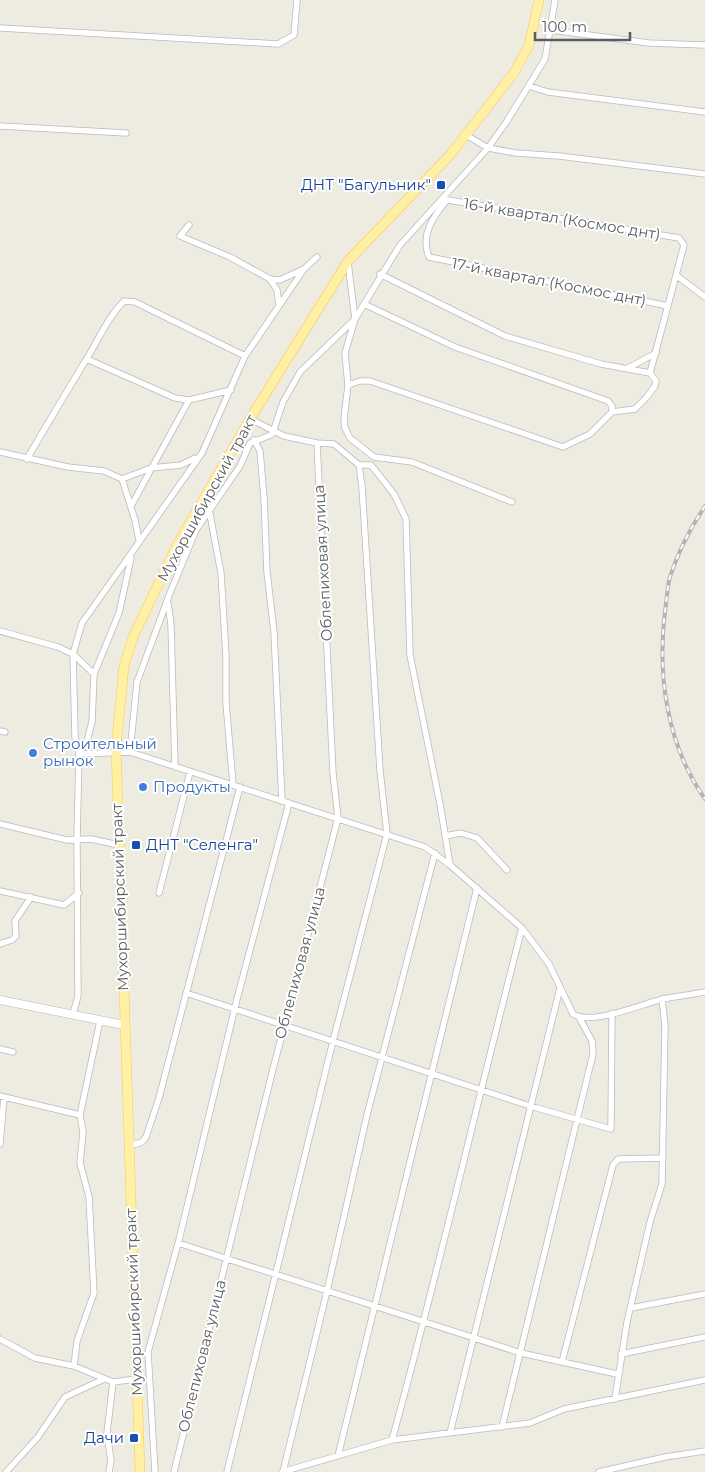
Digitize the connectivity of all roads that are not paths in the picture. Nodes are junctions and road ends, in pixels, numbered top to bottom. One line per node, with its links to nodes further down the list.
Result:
1 (297, 0): 4 (street)
2 (539, 0): 11 (main road, Мухоршибирский тракт)
3 (555, 0): 5 (street)
4 (0, 28)
5 (550, 30): 6 (street); 7 (street)
6 (705, 45)
7 (529, 86): 8 (street); 12 (street)
8 (705, 112)
9 (0, 126): 10 (street)
10 (126, 133)
11 (466, 135): 12 (street); 17 (main road, Мухоршибирский тракт)
12 (488, 148): 13 (street); 14 (street)
13 (705, 174)
14 (444, 199): 19 (street); 20 (street, 16-й квартал (Космос днт)); 25 (street, 17-й квартал (Космос днт))
15 (190, 225): 21 (street)
16 (317, 257): 18 (street)
17 (348, 261): 26 (street); 36 (main road, Мухоршибирский тракт)
18 (304, 268): 21 (street); 23 (street)
19 (380, 274): 24 (street); 30 (street)
20 (677, 276): 22 (street); 25 (street)
21 (270, 279): 23 (street)
22 (705, 297)
23 (279, 304): 28 (street)
24 (364, 304): 26 (street); 35 (street)
25 (668, 306): 27 (street)
26 (355, 319): 32 (street); 37 (street)
27 (656, 353): 30 (street); 31 (street)
28 (245, 356): 29 (street); 33 (street)
29 (87, 359): 34 (street); 43 (street)
30 (628, 368): 31 (street)
31 (650, 373): 35 (street)
32 (348, 385): 35 (street); 42 (street)
33 (231, 390): 34 (street); 41 (street)
34 (189, 400): 46 (street)
35 (612, 412)
36 (250, 419): 37 (street); 48 (main road, Мухоршибирский тракт)
37 (273, 432): 38 (street); 39 (street)
38 (254, 440): 51 (street); 64 (street)
39 (317, 444): 44 (street); 65 (street, Облепиховая улица)
40 (0, 452): 43 (street)
41 (202, 453): 46 (street); 52 (street)
42 (374, 457): 45 (street); 49 (street)
43 (27, 459): 47 (street)
44 (359, 465): 45 (street); 67 (street)
45 (371, 465): 68 (street)
46 (151, 468): 47 (street); 50 (street)
47 (122, 479): 50 (street)
48 (202, 502): 51 (street); 58 (main road, Мухоршибирский тракт)
49 (512, 502)
50 (131, 506): 52 (street)
51 (209, 509): 54 (street); 63 (street)
52 (139, 540): 53 (street)
53 (132, 554): 56 (street); 57 (street)
54 (168, 601): 59 (street); 61 (street)
55 (0, 631): 56 (street)
56 (73, 654): 57 (street); 60 (street)
57 (94, 674): 60 (street)
58 (116, 752): 59 (street); 60 (street); 70 (main road, Мухоршибирский тракт)
59 (130, 752): 61 (street)
60 (79, 754): 69 (street)
61 (175, 766): 62 (street)
62 (190, 772): 63 (street); 77 (street)
63 (236, 785): 64 (street); 83 (street)
64 (286, 802): 65 (street); 86 (street)
65 (338, 818): 67 (street); 92 (street, Облепиховая улица)
66 (0, 824): 69 (street)
67 (387, 834): 71 (street); 93 (street)
68 (445, 836): 72 (street); 73 (street)
69 (77, 839): 70 (street); 76 (street)
70 (119, 845): 91 (main road, Мухоршибирский тракт)
71 (435, 853): 72 (street); 96 (street)
72 (450, 864): 74 (street)
73 (507, 870)
74 (476, 888): 79 (street); 97 (street)
75 (0, 891): 78 (street)
76 (79, 893): 78 (street); 88 (street)
77 (159, 893)
78 (31, 897): 80 (street)
79 (522, 928): 81 (street); 98 (street)
80 (0, 944)
81 (560, 988): 89 (street); 100 (street)
82 (705, 992): 85 (street)
83 (186, 993): 86 (street); 104 (street)
84 (0, 1000): 88 (street)
85 (662, 1000): 87 (street); 105 (street)
86 (235, 1008): 92 (street); 106 (street)
87 (612, 1013): 89 (street); 102 (street)
88 (73, 1014): 90 (street)
89 (580, 1019): 102 (street)
90 (100, 1021): 91 (street); 101 (street)
91 (124, 1025): 104 (main road, Мухоршибирский тракт)
92 (284, 1025): 93 (street); 107 (street, Облепиховая улица)
93 (333, 1041): 96 (street); 108 (street)
94 (0, 1049): 95 (street)
95 (13, 1052)
96 (382, 1058): 97 (street); 109 (street)
97 (430, 1072): 98 (street); 111 (street)
98 (482, 1090): 100 (street); 113 (street)
99 (2, 1096): 101 (street); 103 (street)
100 (530, 1106): 102 (street); 114 (street)
101 (80, 1115): 120 (street)
102 (578, 1120): 117 (street)
103 (0, 1144)
104 (128, 1146): 124 (main road, Мухоршибирский тракт)
105 (663, 1158): 112 (street); 119 (street)
106 (178, 1243): 107 (street); 126 (street)
107 (226, 1259): 108 (street); 137 (street, Облепиховая улица)
108 (276, 1274): 109 (street); 138 (street)
109 (328, 1291): 111 (street); 139 (street)
110 (705, 1294): 112 (street)
111 (374, 1306): 113 (street); 132 (street)
112 (630, 1308): 118 (street)
113 (424, 1323): 114 (street); 130 (street)
114 (472, 1336): 117 (street); 129 (street)
115 (705, 1337): 118 (street)
116 (0, 1339): 120 (street)
117 (521, 1353): 119 (street); 128 (street)
118 (621, 1354): 121 (street)
119 (562, 1362): 121 (street)
120 (74, 1366): 122 (street)
121 (617, 1374): 127 (street)
122 (104, 1378): 125 (street); 133 (street)
123 (705, 1380): 127 (street)
124 (137, 1381): 125 (street); 126 (street); 135 (main road, Мухоршибирский тракт)
125 (113, 1382): 134 (street)
126 (150, 1390): 136 (street)
127 (615, 1398): 128 (street)
128 (502, 1427): 129 (street)
129 (450, 1433): 130 (street)
130 (392, 1440): 132 (street)
131 (705, 1451): 140 (street)
132 (338, 1456): 139 (street)
133 (6, 1472)
134 (109, 1472)
135 (140, 1472)
136 (154, 1472)
137 (174, 1472)
138 (227, 1472)
139 (282, 1472)
140 (600, 1472)

